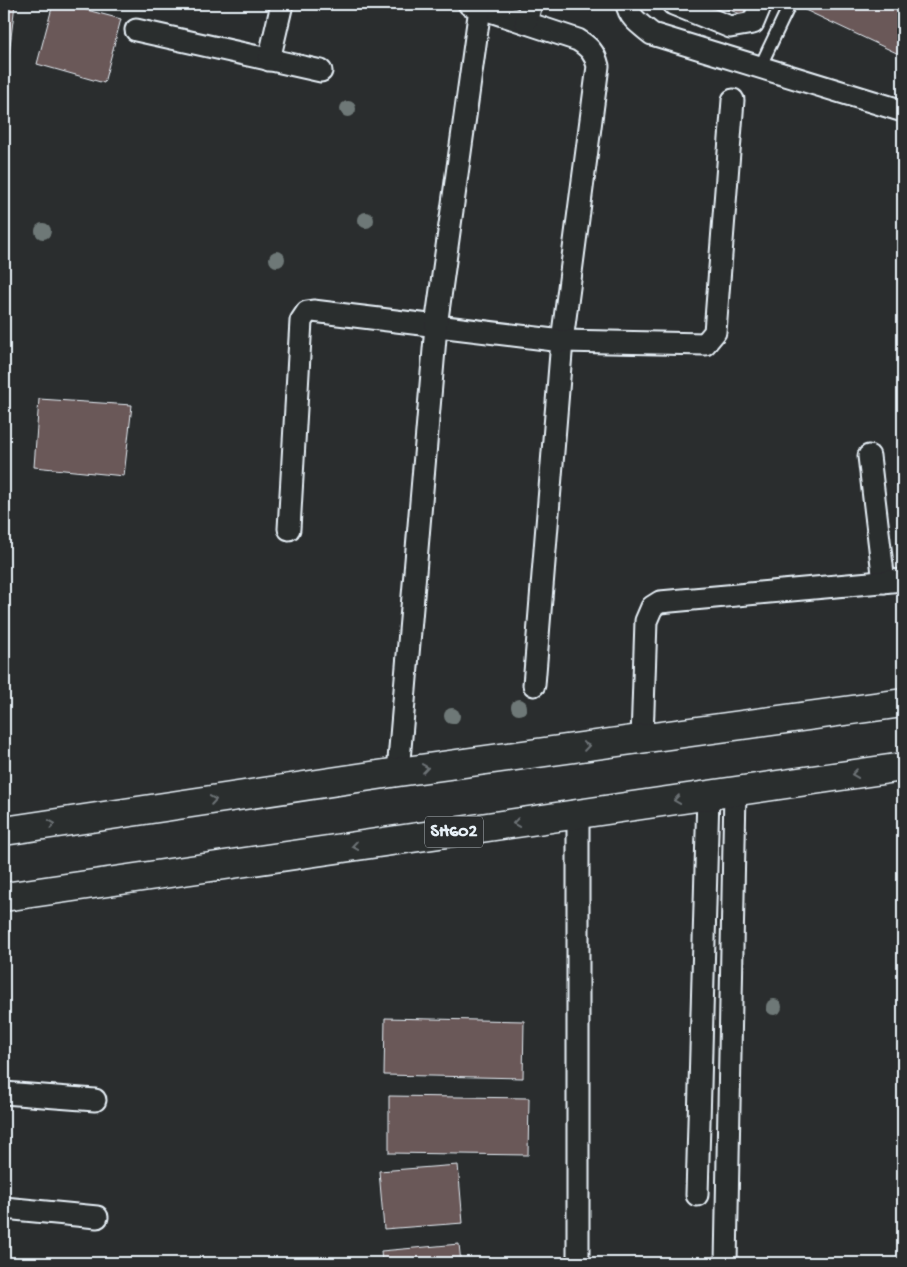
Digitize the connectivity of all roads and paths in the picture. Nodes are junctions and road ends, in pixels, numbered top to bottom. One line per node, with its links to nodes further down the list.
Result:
1 (282, 4): 9 (street)
2 (627, 4): 10 (street)
3 (672, 4): 4 (street)
4 (761, 4)
5 (790, 4): 10 (lane)
6 (474, 6): 7 (street); 14 (street)
7 (529, 13): 15 (street)
8 (136, 30): 9 (street)
9 (269, 60): 11 (street)
10 (760, 67): 13 (street)
11 (321, 71)
12 (733, 100): 15 (street)
13 (903, 111)
14 (436, 326): 15 (street); 17 (street); 23 (street)
15 (562, 341): 19 (street)
16 (869, 456): 18 (street)
17 (289, 529)
18 (893, 581): 21 (street)
19 (534, 685)
20 (903, 702): 21 (main road)
21 (642, 738): 23 (main road, one-way to 21)
22 (903, 767): 24 (main road, SH602, one-way to 24)
23 (398, 772): 27 (main road, one-way to 23)
24 (735, 791): 25 (main road, SH602); 35 (street)
25 (708, 795): 26 (main road, SH602, one-way to 26); 31 (street)
26 (578, 814): 28 (main road, SH602, one-way to 28); 34 (street)
27 (4, 832)
28 (4, 896)
29 (4, 1093): 30 (street)
30 (95, 1100)
31 (697, 1195)
32 (4, 1208): 33 (street)
33 (97, 1218)
34 (578, 1263)
35 (726, 1263)

